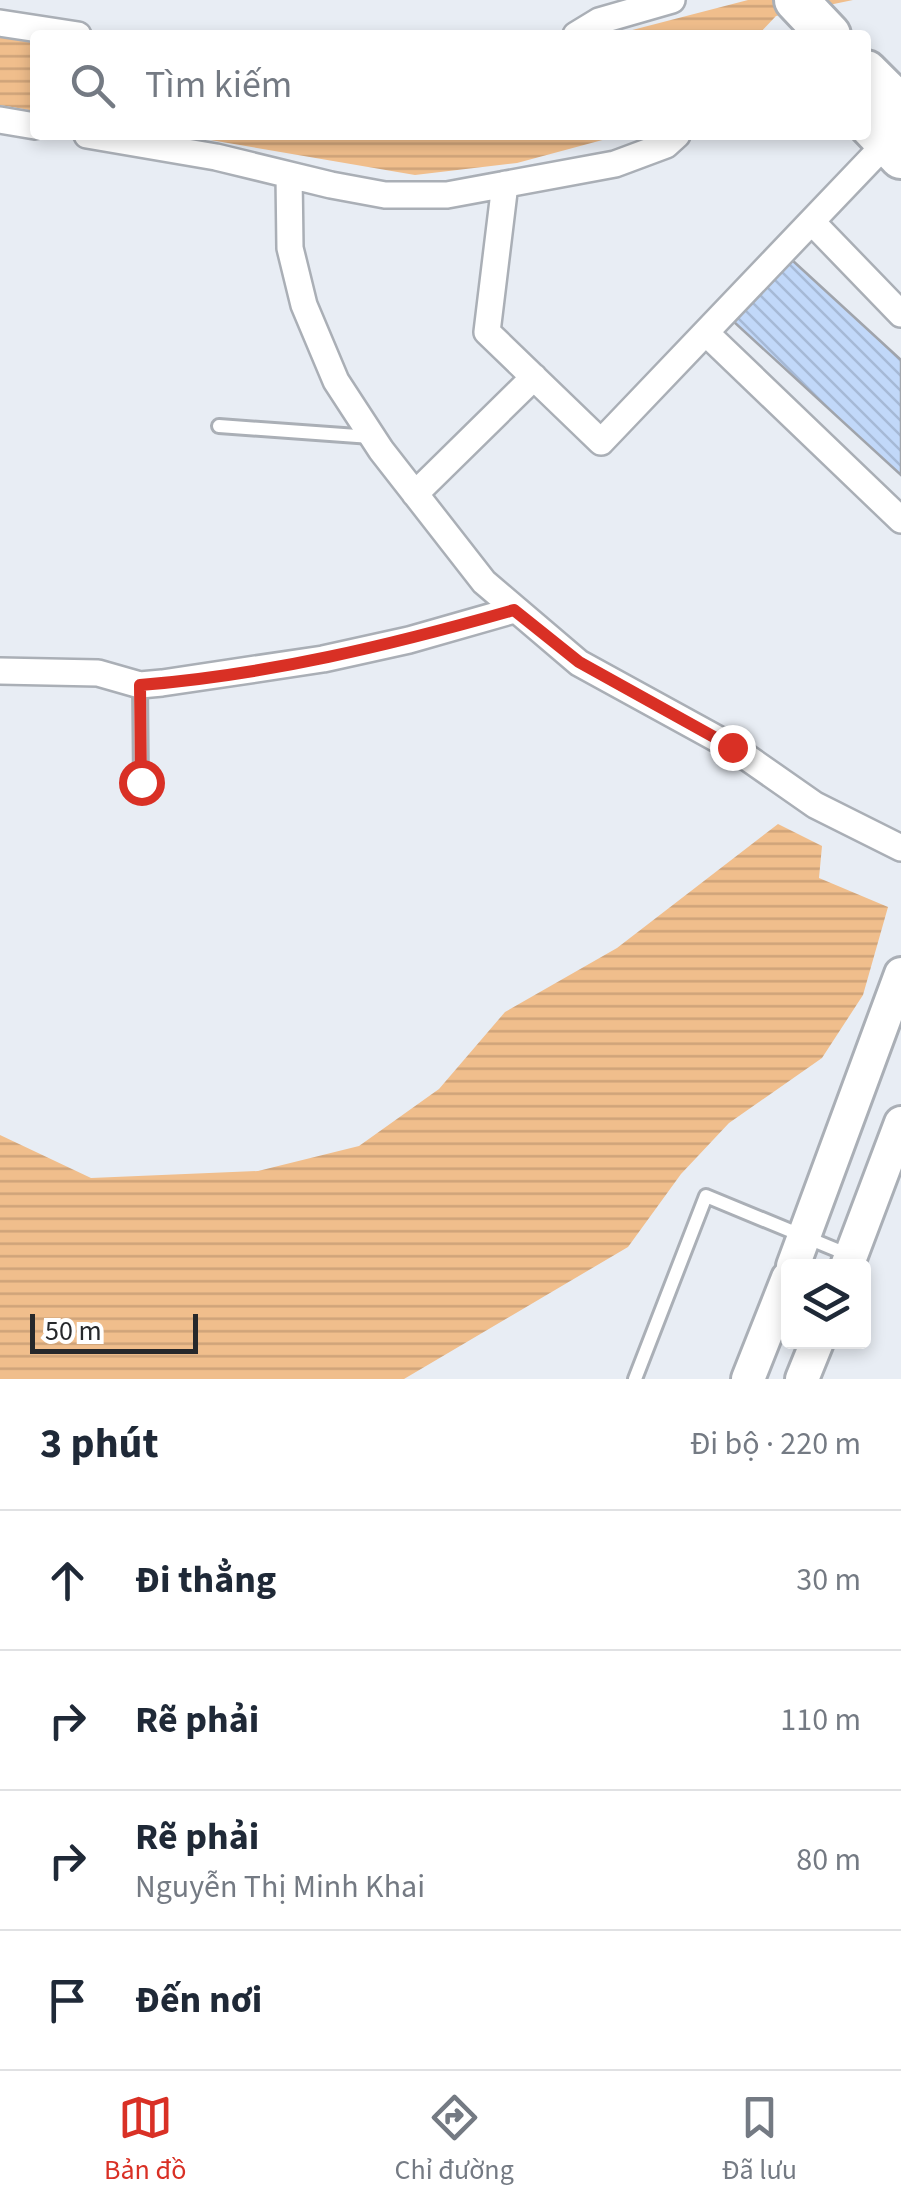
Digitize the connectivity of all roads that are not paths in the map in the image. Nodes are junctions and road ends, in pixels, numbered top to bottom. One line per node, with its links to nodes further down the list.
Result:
1 (672, 0): 6 (street)
2 (762, 0): 3 (main road)
3 (805, 21)
4 (0, 23): 5 (street)
5 (46, 30)
6 (584, 30)
7 (871, 84): 10 (main road)
8 (0, 120): 9 (street)
9 (30, 125)
10 (891, 131): 15 (street)
11 (117, 140): 13 (street)
12 (672, 140): 14 (street)
13 (289, 175): 14 (street); 20 (street)
14 (505, 184): 18 (street)
15 (812, 222): 16 (street); 17 (street)
16 (901, 314)
17 (706, 333): 18 (street); 22 (street)
18 (534, 377): 21 (street)
19 (219, 426): 20 (lane)
20 (372, 437): 21 (street)
21 (415, 494): 23 (street)
22 (901, 520)
23 (514, 610): 25 (street); 27 (street)
24 (0, 671): 25 (street)
25 (140, 685): 26 (lane)
26 (141, 782)
27 (901, 848)
28 (901, 974): 30 (street)
29 (901, 1123): 32 (street)
30 (799, 1252): 31 (lane); 35 (lane)
31 (838, 1259)
32 (850, 1259)
33 (781, 1296): 36 (street)
34 (814, 1349): 37 (street)
35 (635, 1379)
36 (748, 1379)
37 (802, 1379)

